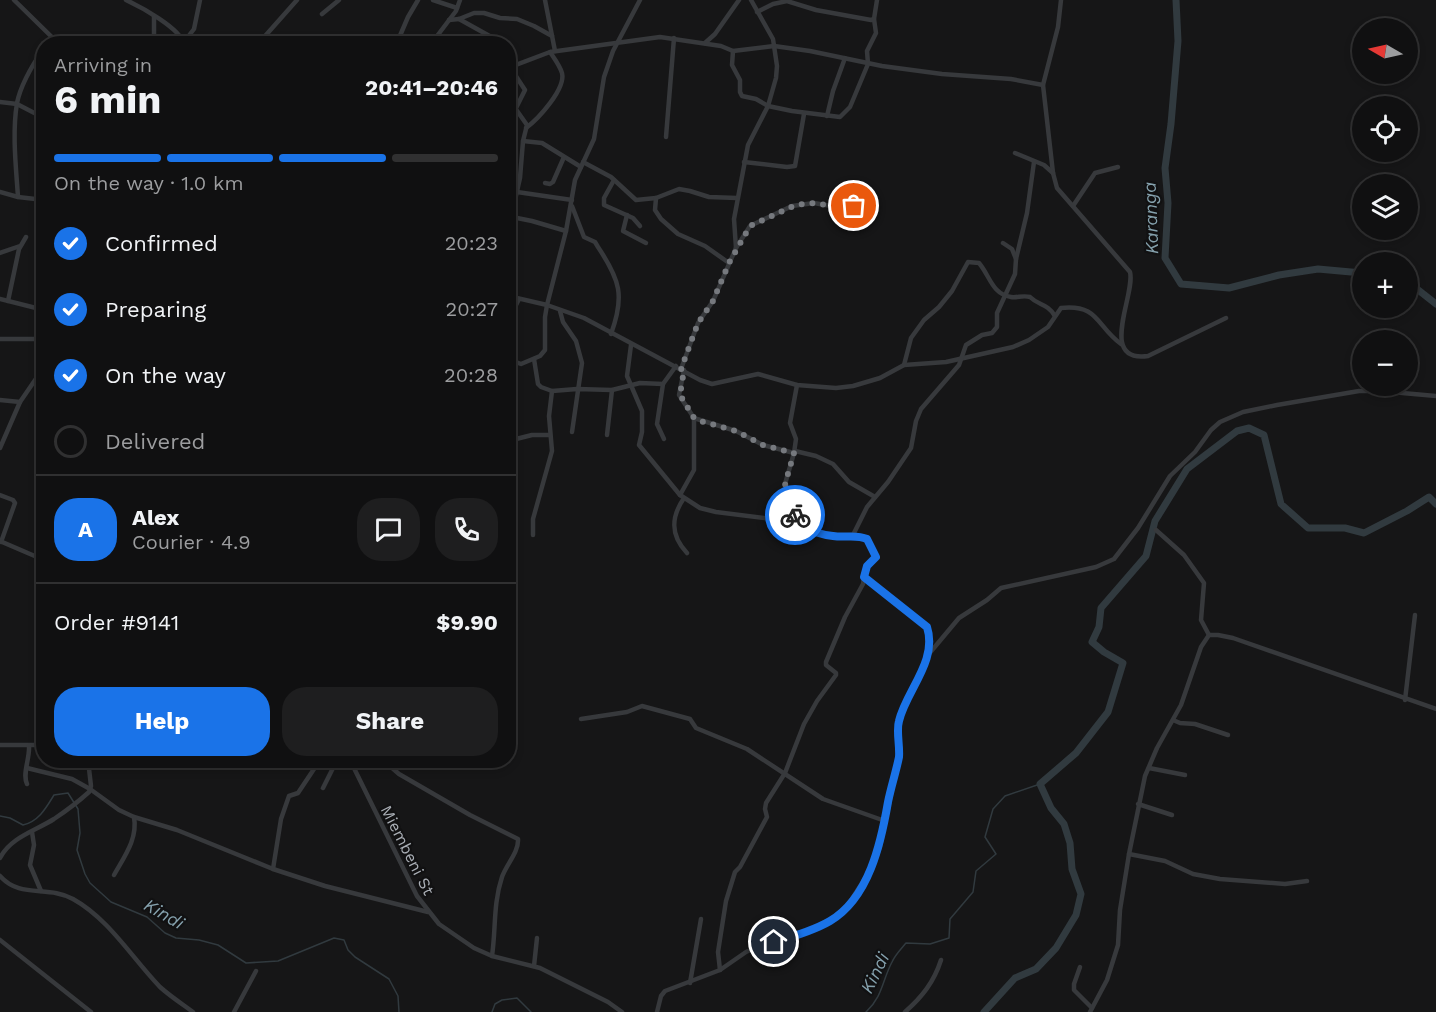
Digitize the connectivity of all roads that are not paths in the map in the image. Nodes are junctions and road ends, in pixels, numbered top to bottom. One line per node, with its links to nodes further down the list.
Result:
1 (14, 0): 16 (street)
2 (25, 0): 16 (street)
3 (126, 0): 20 (street)
4 (200, 0): 27 (street)
5 (297, 0): 28 (street)
6 (338, 0): 19 (street)
7 (418, 0): 29 (street)
8 (433, 0): 17 (street)
9 (460, 0): 17 (street)
10 (545, 0): 32 (street)
11 (640, 0): 34 (street)
12 (739, 0): 35 (street)
13 (752, 0): 18 (street)
14 (878, 0): 22 (street)
15 (1061, 0): 44 (street)
16 (20, 6): 24 (street)
17 (456, 9): 21 (street); 23 (street)
18 (757, 12): 22 (street); 36 (street)
19 (322, 14)
20 (154, 16): 25 (street); 26 (street)
21 (460, 19): 23 (street); 31 (street); 32 (street)
22 (874, 19): 41 (street)
23 (449, 20): 30 (street)
24 (52, 36)
25 (154, 36)
26 (180, 36)
27 (189, 36)
28 (265, 36)
29 (400, 36)
30 (438, 36)
31 (490, 36)
32 (552, 36): 37 (street)
33 (674, 38): 34 (street); 35 (street); 53 (street)
34 (618, 42): 37 (street); 60 (street)
35 (705, 44): 38 (street)
36 (774, 46): 38 (street); 39 (street); 47 (street)
37 (553, 51): 42 (street); 52 (street)
38 (733, 51): 47 (street)
39 (845, 58): 41 (street); 51 (street)
40 (36, 60): 46 (street)
41 (868, 64): 44 (street); 51 (street)
42 (516, 65)
43 (516, 78): 48 (street)
44 (1043, 85): 57 (street)
45 (0, 102): 46 (street)
46 (17, 104): 49 (street); 68 (street)
47 (768, 106): 50 (street); 58 (street)
48 (516, 108): 52 (street)
49 (36, 114)
50 (804, 114): 51 (street); 58 (street)
51 (827, 116)
52 (526, 128): 54 (street)
53 (666, 137)
54 (523, 141): 56 (street); 67 (street)
55 (1015, 153): 59 (street)
56 (564, 157): 60 (street); 65 (street)
57 (1052, 161): 61 (street); 63 (street)
58 (744, 162): 70 (street)
59 (1034, 162): 61 (street); 87 (street)
60 (582, 165): 64 (street); 73 (street)
61 (1044, 165): 63 (street)
62 (1118, 167): 76 (street)
63 (1053, 173): 76 (street)
64 (614, 180): 69 (street); 77 (street)
65 (545, 183)
66 (0, 192): 68 (street)
67 (517, 192): 72 (street); 73 (street)
68 (18, 197): 71 (street)
69 (656, 198): 70 (street); 88 (street)
70 (737, 198): 85 (street)
71 (36, 199)
72 (516, 199)
73 (572, 200): 75 (street)
74 (863, 204): 85 (street)
75 (572, 206): 80 (street); 100 (street)
76 (1073, 206): 103 (street)
77 (627, 215): 79 (street); 82 (street)
78 (516, 218): 80 (street)
79 (640, 226)
80 (566, 231): 95 (street)
81 (26, 237): 84 (street)
82 (646, 243)
83 (1003, 243): 87 (street)
84 (20, 246): 86 (street); 93 (street)
85 (736, 248): 88 (street)
86 (0, 253)
87 (1016, 260): 89 (street)
88 (729, 263): 109 (street)
89 (1004, 295): 98 (street); 106 (street); 108 (street)
90 (516, 298): 92 (street)
91 (0, 299): 93 (street)
92 (519, 299): 94 (street); 95 (street)
93 (8, 301): 96 (street)
94 (516, 305)
95 (547, 305): 97 (street); 105 (street)
96 (36, 308)
97 (560, 311): 100 (street); 114 (street)
98 (1055, 316): 103 (street); 106 (street)
99 (1226, 318): 103 (street)
100 (611, 334): 104 (street)
101 (1, 337): 102 (street)
102 (36, 339)
103 (1122, 344)
104 (632, 345): 109 (street); 113 (street)
105 (534, 359): 107 (street); 116 (street)
106 (961, 359): 108 (street); 130 (street)
107 (516, 363)
108 (904, 365): 112 (street)
109 (680, 368): 111 (street); 112 (street); 120 (street)
110 (36, 379): 119 (street)
111 (663, 384): 113 (street); 125 (street)
112 (796, 384): 127 (street)
113 (630, 386): 115 (street); 129 (street)
114 (577, 389): 115 (street); 116 (street); 121 (street)
115 (612, 390): 123 (street)
116 (552, 391): 122 (street)
117 (1436, 396): 141 (street)
118 (0, 400): 119 (street)
119 (20, 402): 126 (street)
120 (694, 418): 127 (street); 129 (street)
121 (572, 432)
122 (550, 435): 124 (street); 133 (street)
123 (606, 435)
124 (516, 438)
125 (664, 439)
126 (0, 448)
127 (794, 452): 130 (street); 131 (street)
128 (0, 495): 135 (street)
129 (682, 496): 131 (street); 136 (street)
130 (874, 497): 134 (street)
131 (796, 524): 134 (street)
132 (1156, 530): 140 (street)
133 (533, 535)
134 (853, 535): 138 (street)
135 (0, 542): 137 (street)
136 (687, 553)
137 (36, 557)
138 (864, 577): 141 (street); 157 (street)
139 (1415, 615): 142 (street)
140 (1209, 635): 142 (street); 145 (street)
141 (928, 655): 165 (street)
142 (1405, 700): 143 (street)
143 (1436, 710)
144 (581, 719): 157 (street)
145 (1173, 720): 146 (street); 156 (street)
146 (1228, 735)
147 (0, 745): 148 (street)
148 (29, 746): 149 (street); 150 (street)
149 (36, 746)
150 (27, 768): 159 (street); 161 (street)
151 (89, 768): 161 (street)
152 (315, 768): 169 (street)
153 (333, 768): 160 (street)
154 (354, 768): 174 (street, Miembeni St)
155 (391, 768): 178 (street)
156 (1149, 768): 158 (street); 162 (street)
157 (785, 773): 165 (street); 183 (street)
158 (1185, 775)
159 (27, 784)
160 (323, 788)
161 (90, 789): 164 (street); 166 (street)
162 (1138, 804): 163 (street); 167 (street)
163 (1172, 815)
164 (134, 817): 169 (street); 170 (street)
165 (885, 821): 183 (street)
166 (32, 832): 168 (street); 173 (street)
167 (1129, 854): 172 (street); 185 (street)
168 (0, 858)
169 (273, 869): 174 (street)
170 (114, 875)
171 (0, 876): 173 (street)
172 (1307, 881)
173 (41, 891): 187 (street)
174 (428, 912): 178 (street, Miembeni St)
175 (701, 919): 184 (street)
176 (537, 938): 180 (street)
177 (0, 940): 186 (street)
178 (492, 956): 180 (street, Miembeni St)
179 (941, 960): 191 (street)
180 (534, 966): 189 (street, Miembeni St)
181 (1080, 967): 185 (street)
182 (256, 970): 188 (street)
183 (720, 970): 184 (street)
184 (690, 983): 190 (street)
185 (1091, 1010)
186 (92, 1012)
187 (193, 1012)
188 (234, 1012)
189 (622, 1012)
190 (657, 1012)
191 (905, 1012)

